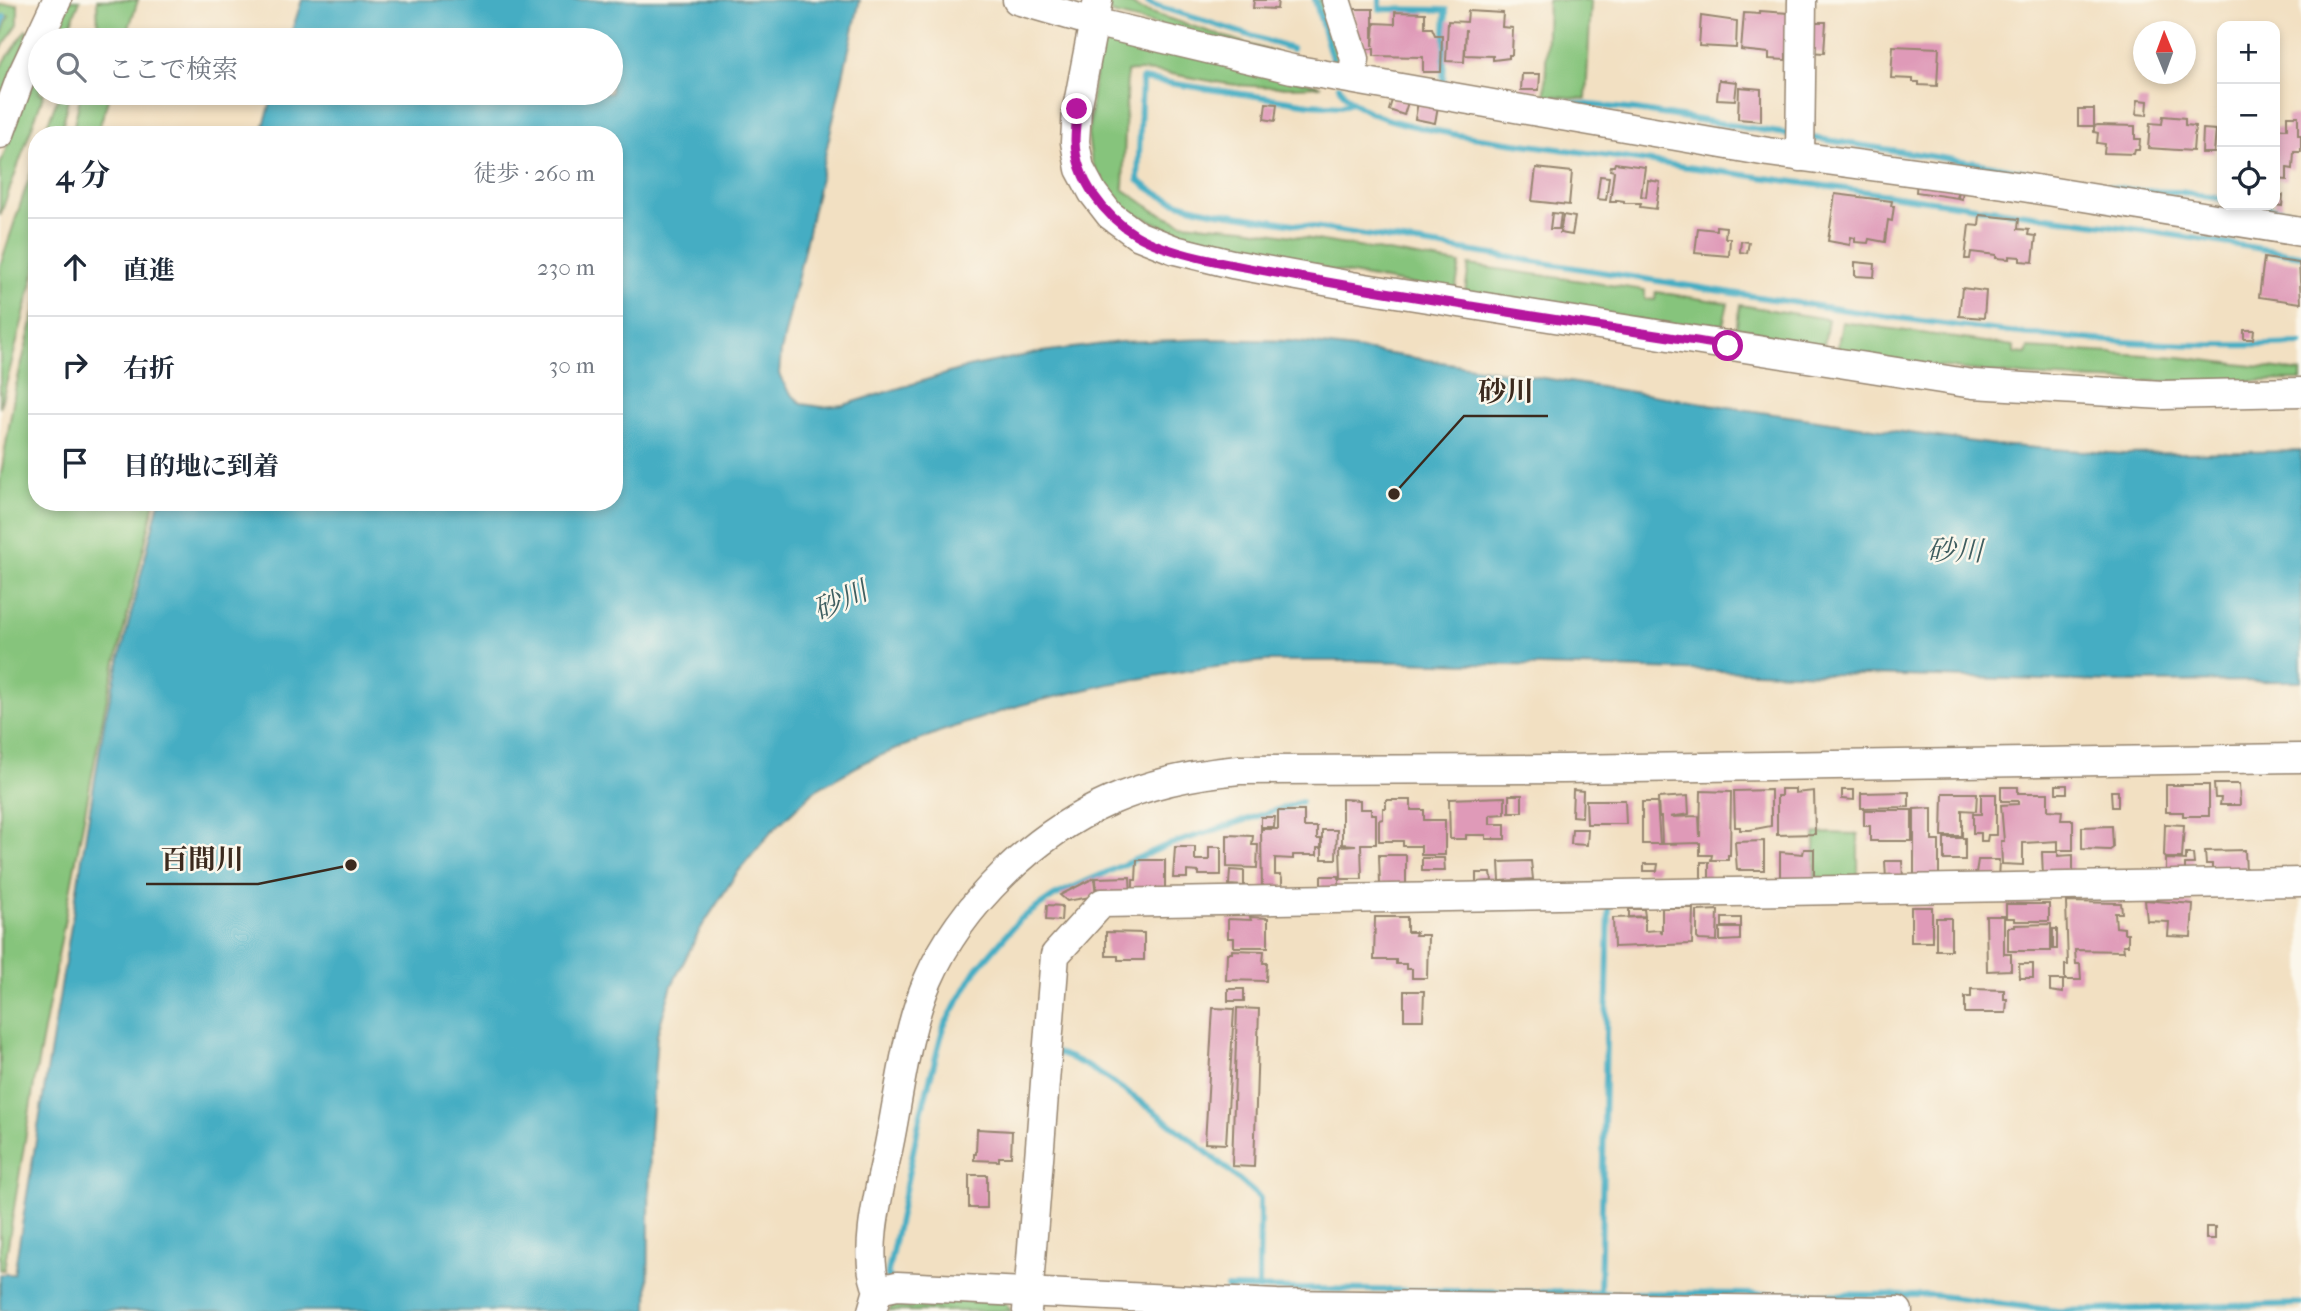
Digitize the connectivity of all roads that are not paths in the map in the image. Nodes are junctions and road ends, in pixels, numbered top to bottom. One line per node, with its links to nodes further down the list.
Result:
1 (57, 0): 6 (street)
2 (1017, 0): 5 (street)
3 (1336, 0): 8 (street)
4 (1802, 0): 10 (street)
5 (1096, 11): 8 (street); 12 (street)
6 (44, 28)
7 (28, 62): 9 (street)
8 (1343, 77): 10 (street)
9 (0, 134)
10 (1800, 143): 11 (street)
11 (2301, 232)
12 (2301, 392)
13 (2301, 758): 15 (street)
14 (2301, 882): 16 (street)
15 (875, 1301): 16 (street)
16 (1027, 1302): 17 (street)
17 (1898, 1311)

